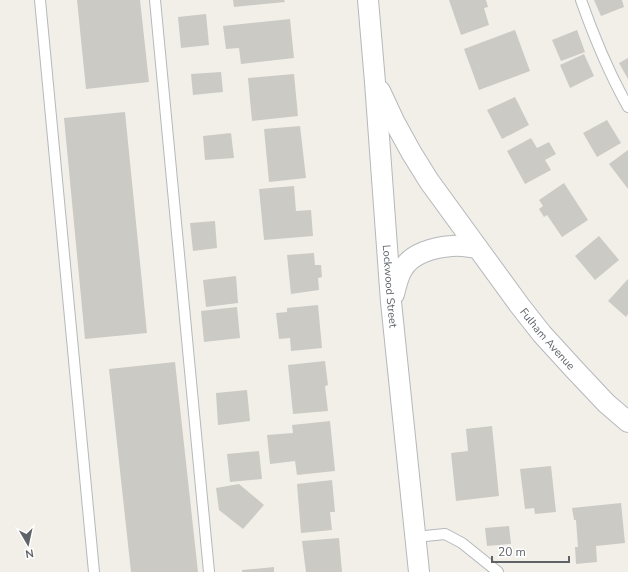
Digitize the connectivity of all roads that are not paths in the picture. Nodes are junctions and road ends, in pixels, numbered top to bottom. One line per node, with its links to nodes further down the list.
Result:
1 (40, 0): 11 (lane)
2 (155, 0): 12 (lane)
3 (368, 0): 5 (street, Lockwood Street)
4 (581, 0): 6 (lane)
5 (375, 82): 7 (street, Fulham Avenue); 8 (street, Lockwood Street)
6 (628, 107)
7 (477, 248): 8 (street); 9 (street, Fulham Avenue)
8 (391, 302): 10 (street, Lockwood Street)
9 (628, 422)
10 (415, 537): 13 (street, Lockwood Street); 14 (lane)
11 (94, 572)
12 (209, 572)
13 (419, 572)
14 (498, 572)

